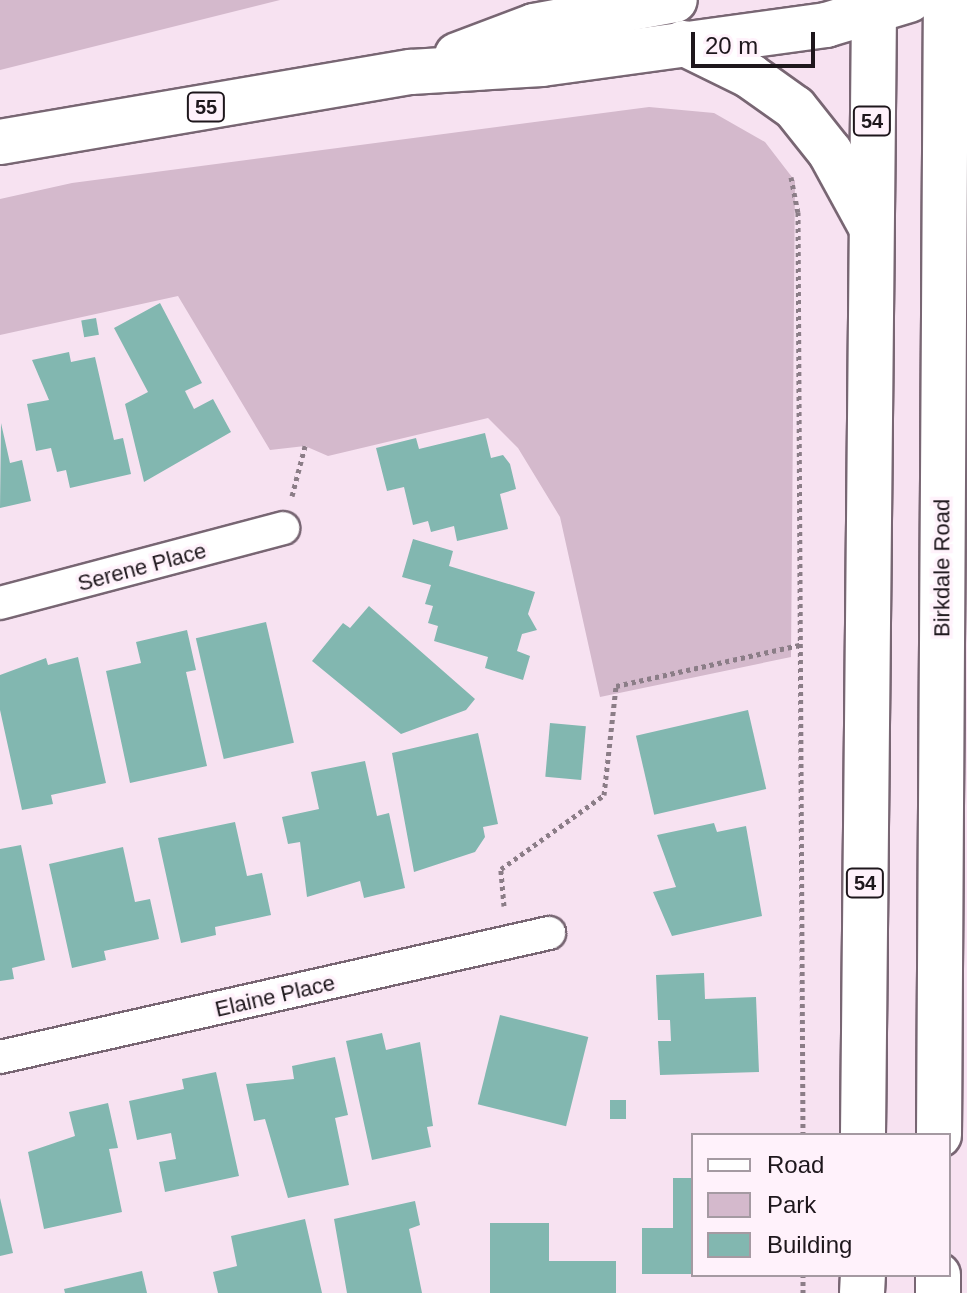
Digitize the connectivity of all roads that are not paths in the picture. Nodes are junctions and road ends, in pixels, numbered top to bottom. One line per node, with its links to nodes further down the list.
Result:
1 (675, 0): 4 (main road, 55)
2 (946, 0): 14 (main road, Birkdale Road)
3 (885, 5): 5 (main road, 55); 8 (main road, 54)
4 (621, 6): 6 (main road, 55)
5 (683, 43): 6 (main road, 55); 8 (main road)
6 (411, 72): 7 (main road, 55)
7 (0, 142)
8 (871, 226): 13 (main road, 54)
9 (283, 528): 10 (street, Serene Place)
10 (0, 603)
11 (549, 933): 12 (street, Elaine Place)
12 (0, 1057)
13 (863, 1133)
14 (939, 1133)

